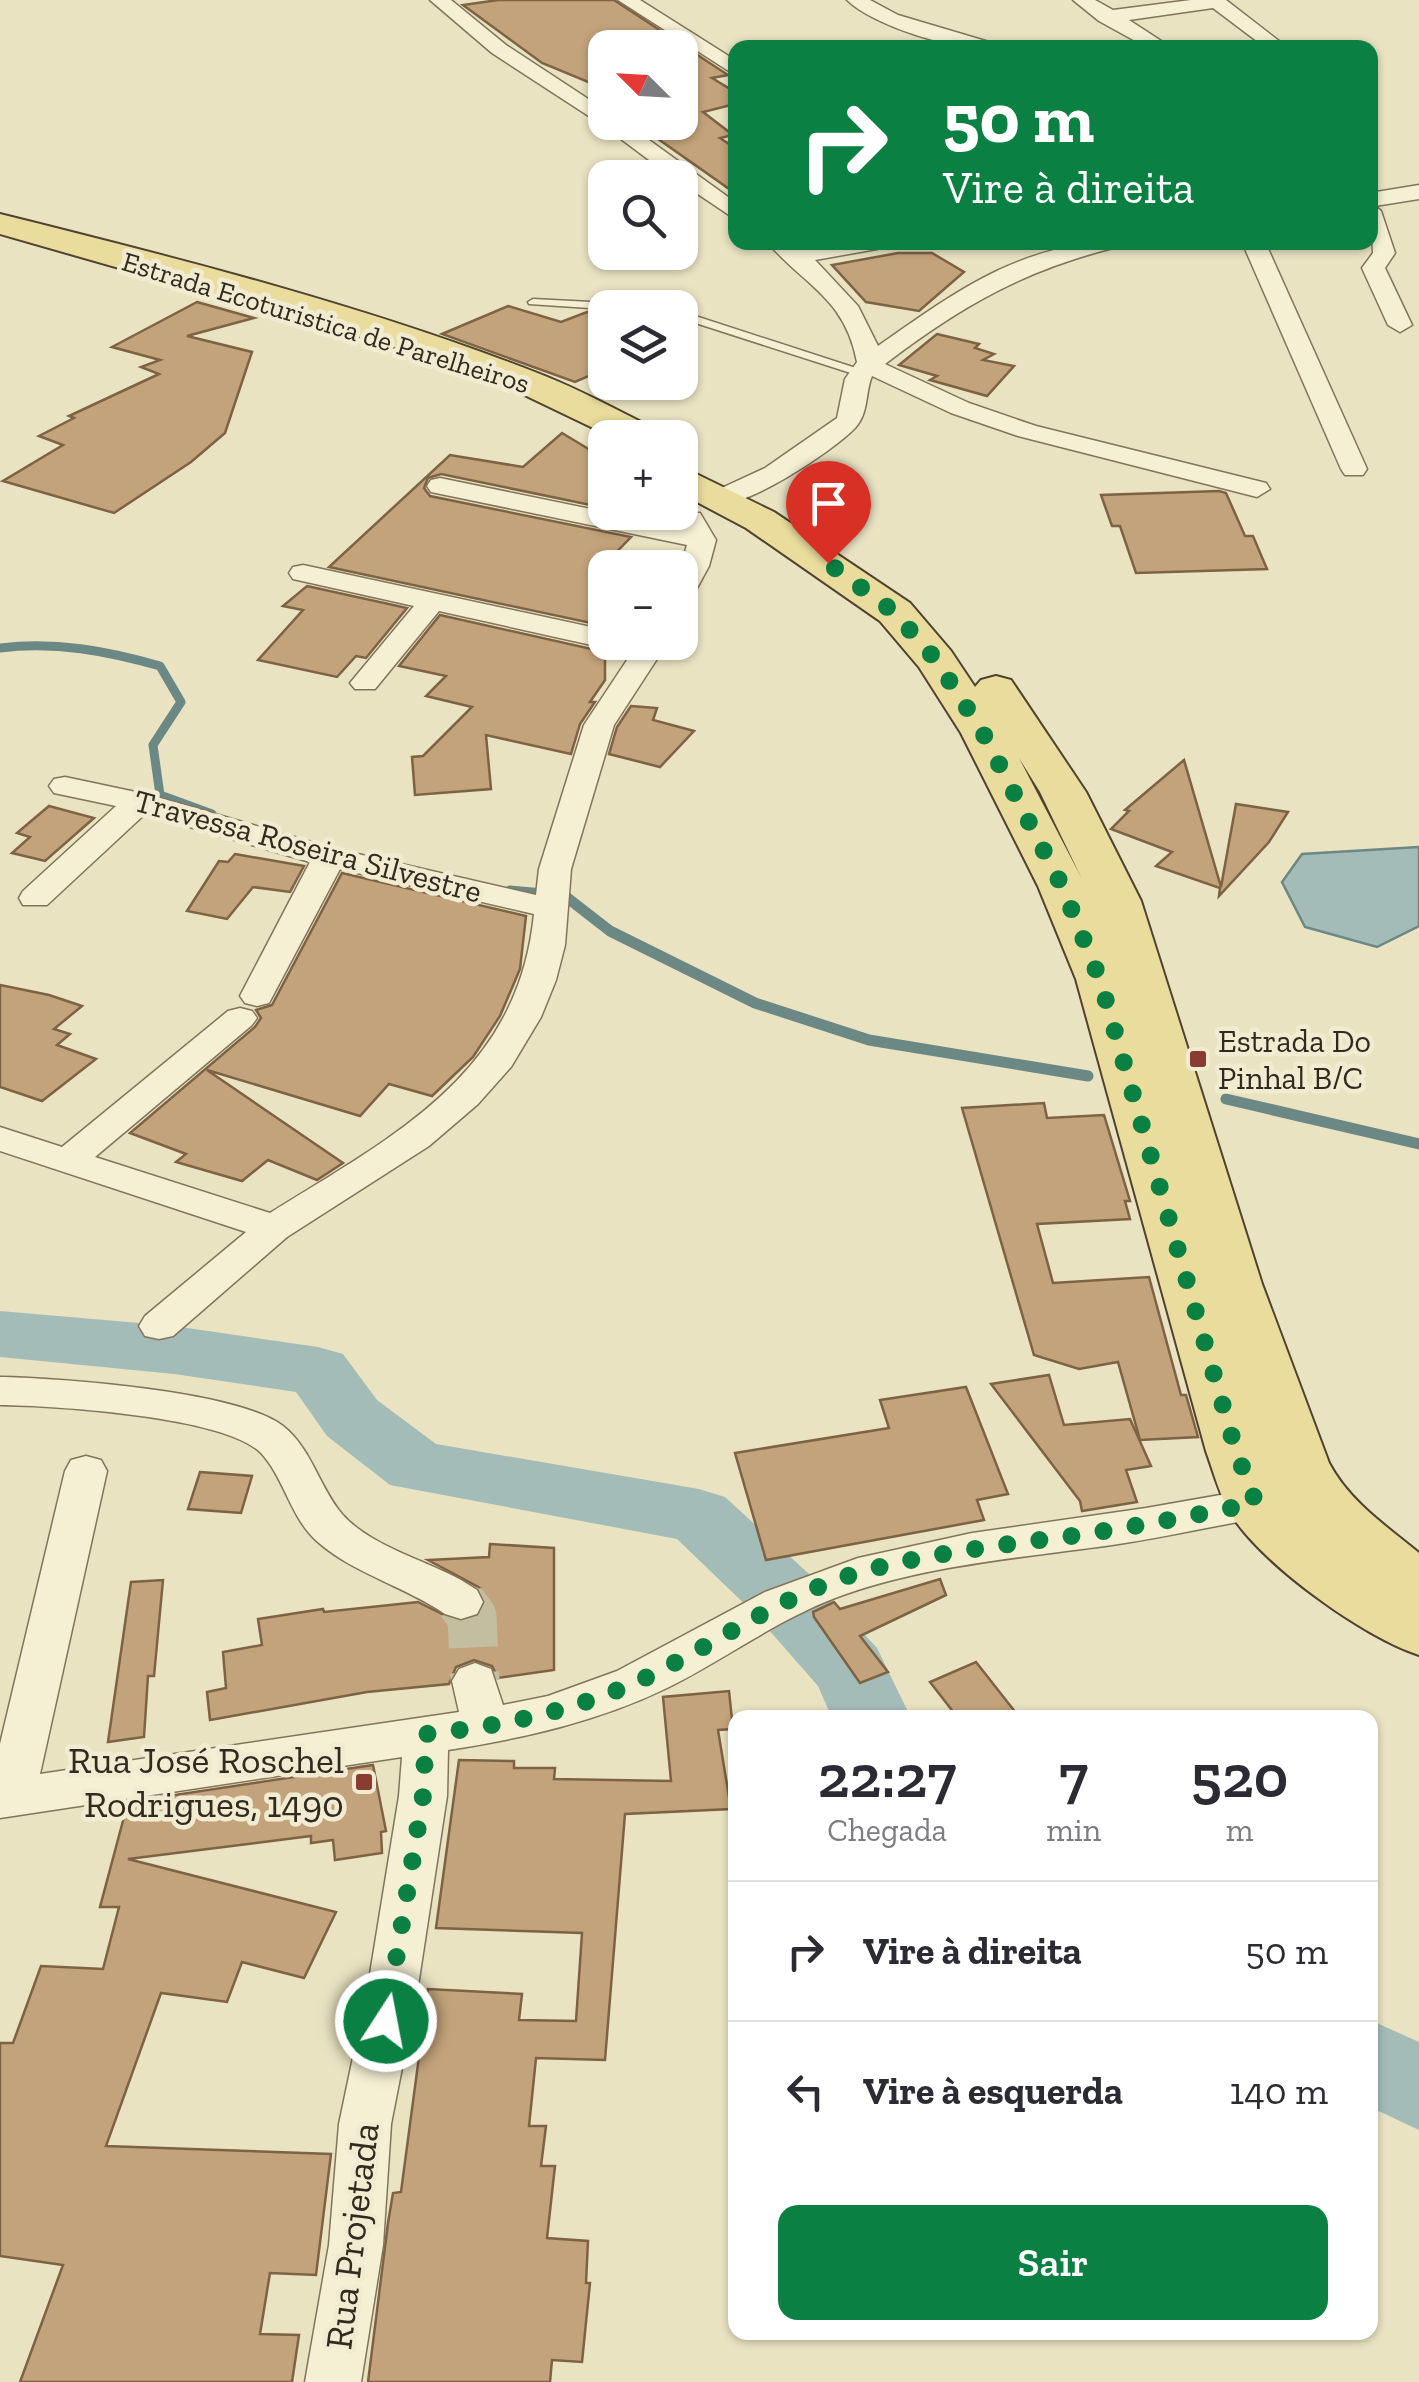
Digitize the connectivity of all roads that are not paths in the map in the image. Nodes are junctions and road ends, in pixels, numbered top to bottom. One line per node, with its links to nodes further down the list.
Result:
1 (439, 0): 13 (street)
2 (627, 0): 12 (street)
3 (856, 0): 8 (street)
4 (1082, 0): 7 (street)
5 (1216, 1): 7 (street); 11 (street)
6 (939, 12): 9 (street)
7 (1106, 17): 10 (street)
8 (959, 40)
9 (975, 40)
10 (1149, 40)
11 (1268, 40)
12 (728, 64)
13 (588, 108)
14 (635, 140): 17 (street)
15 (1419, 192): 16 (street)
16 (1378, 202)
17 (728, 207)
18 (1378, 215): 28 (street)
19 (0, 224): 31 (main road, Estrada Ecoturistica de Parelheiros)
20 (0, 238): 32 (main road, Estrada Ecoturistica de Parelheiros)
21 (788, 250): 26 (street)
22 (1077, 250): 29 (street)
23 (1257, 250): 33 (street)
24 (532, 302): 25 (lane)
25 (588, 305)
26 (856, 315): 29 (street); 30 (street)
27 (698, 319): 30 (lane)
28 (1400, 325)
29 (912, 332): 30 (street)
30 (866, 370): 35 (street); 36 (street)
31 (606, 420)
32 (588, 432)
33 (1354, 469)
34 (440, 486): 36 (street)
35 (1257, 489)
36 (706, 503): 37 (street); 54 (main road); 55 (main road)
37 (698, 559)
38 (303, 574): 39 (street)
39 (433, 601): 40 (street); 42 (street)
40 (588, 635)
41 (634, 660): 47 (street)
42 (366, 683)
43 (65, 786): 44 (street, Travessa Roseira Silvestre)
44 (139, 802): 45 (street, Travessa Roseira Silvestre); 46 (street)
45 (328, 857): 47 (street, Travessa Roseira Silvestre); 49 (street)
46 (35, 898)
47 (550, 908): 50 (street)
48 (0, 1139): 49 (street)
49 (70, 1160): 50 (street)
50 (274, 1228): 51 (street)
51 (159, 1326)
52 (0, 1391): 57 (street)
53 (86, 1471): 62 (street)
54 (1315, 1495): 55 (street); 56 (main road)
55 (1256, 1503): 58 (main road); 60 (street)
56 (1419, 1588)
57 (461, 1602)
58 (1419, 1630)
59 (475, 1681): 60 (street)
60 (485, 1727): 61 (street)
61 (426, 1734): 62 (street); 63 (street, Rua Projetada)
62 (6, 1798)
63 (333, 2382)

